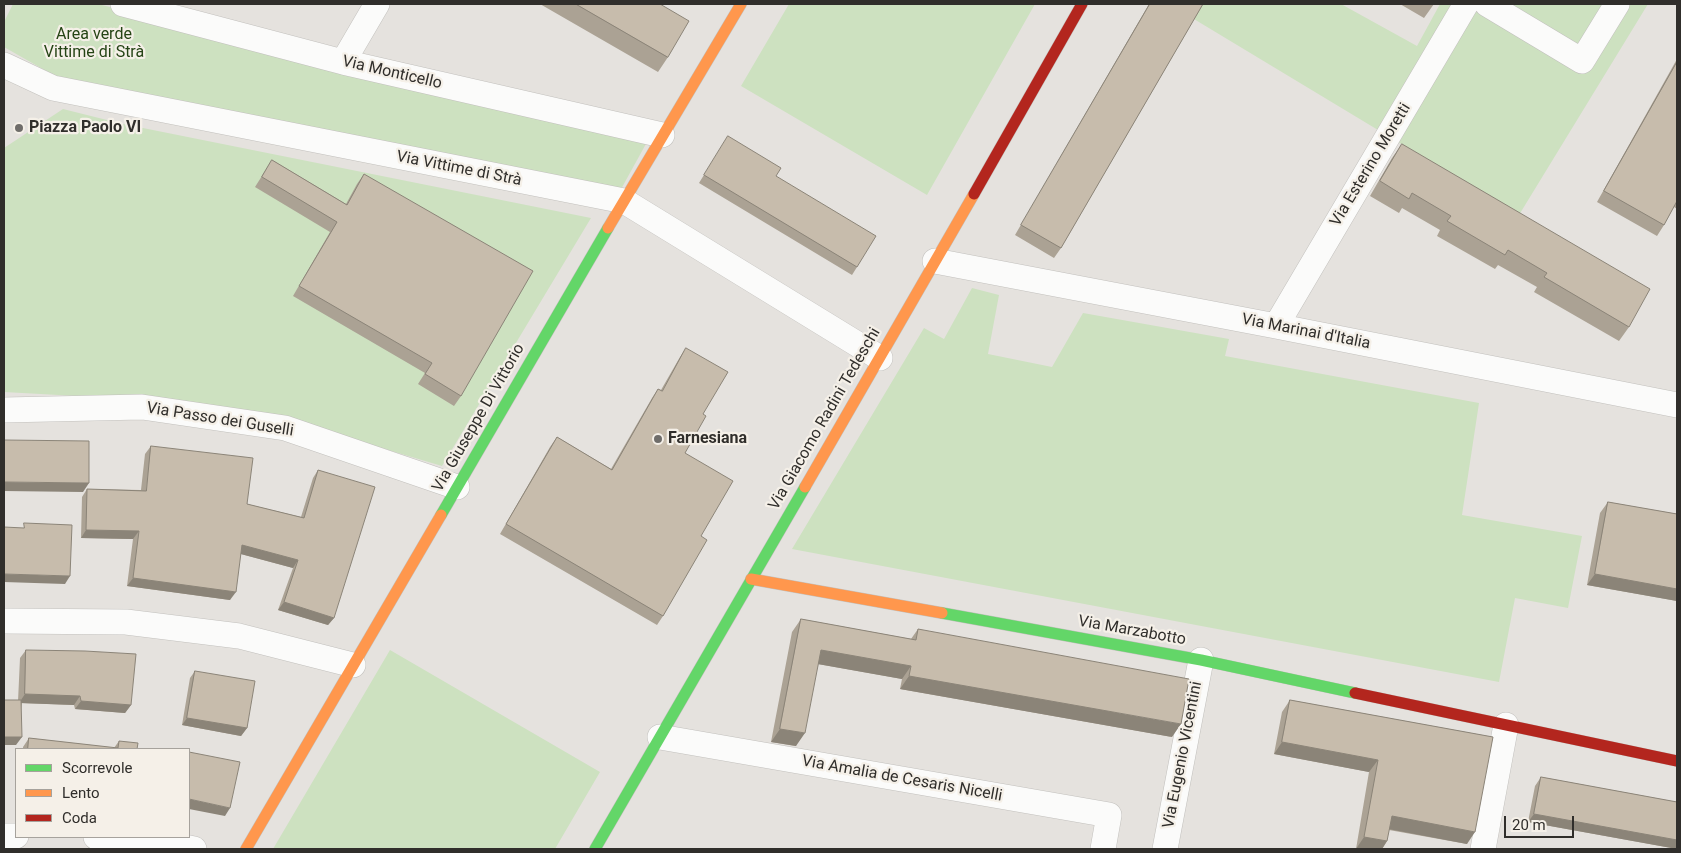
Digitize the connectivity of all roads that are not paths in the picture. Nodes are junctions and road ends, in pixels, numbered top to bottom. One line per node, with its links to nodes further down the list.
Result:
1 (123, 4): 8 (street, Via Monticello)
2 (377, 4): 8 (street)
3 (741, 4): 10 (street, Via Giuseppe Di Vittorio)
4 (1082, 4): 12 (street, Via Giacomo Radini Tedeschi)
5 (1466, 4): 13 (street, Via Esterino Moretti)
6 (1487, 4): 7 (street)
7 (1617, 4)
8 (343, 62): 10 (street, Via Monticello)
9 (4, 65): 11 (street, Via Vittime di Strà)
10 (662, 135): 11 (street, Via Giuseppe Di Vittorio)
11 (624, 201): 14 (street, Via Vittime di Strà); 17 (street, Via Giuseppe Di Vittorio)
12 (935, 262): 13 (street, Via Marinai d'Italia); 14 (street, Via Giacomo Radini Tedeschi)
13 (1276, 326): 15 (street, Via Marinai d'Italia)
14 (880, 358): 18 (street, Via Giacomo Radini Tedeschi)
15 (1677, 405)
16 (4, 410): 17 (street, Via Passo dei Guselli)
17 (457, 487): 21 (street, Via Giuseppe Di Vittorio)
18 (751, 578): 20 (street, Via Marzabotto); 23 (street, Via Giacomo Radini Tedeschi)
19 (4, 621): 21 (street)
20 (1201, 660): 22 (street, Via Marzabotto); 30 (street, Via Eugenio Vicentini)
21 (353, 665): 27 (street, Via Giuseppe Di Vittorio)
22 (1506, 725): 24 (street, Via Marzabotto); 31 (street)
23 (660, 737): 28 (street, Via Giacomo Radini Tedeschi); 29 (street, Via Amalia de Cesaris Nicelli)
24 (1677, 762)
25 (140, 838): 26 (street)
26 (194, 849)
27 (246, 849)
28 (595, 849)
29 (1103, 849)
30 (1165, 849)
31 (1482, 849)

